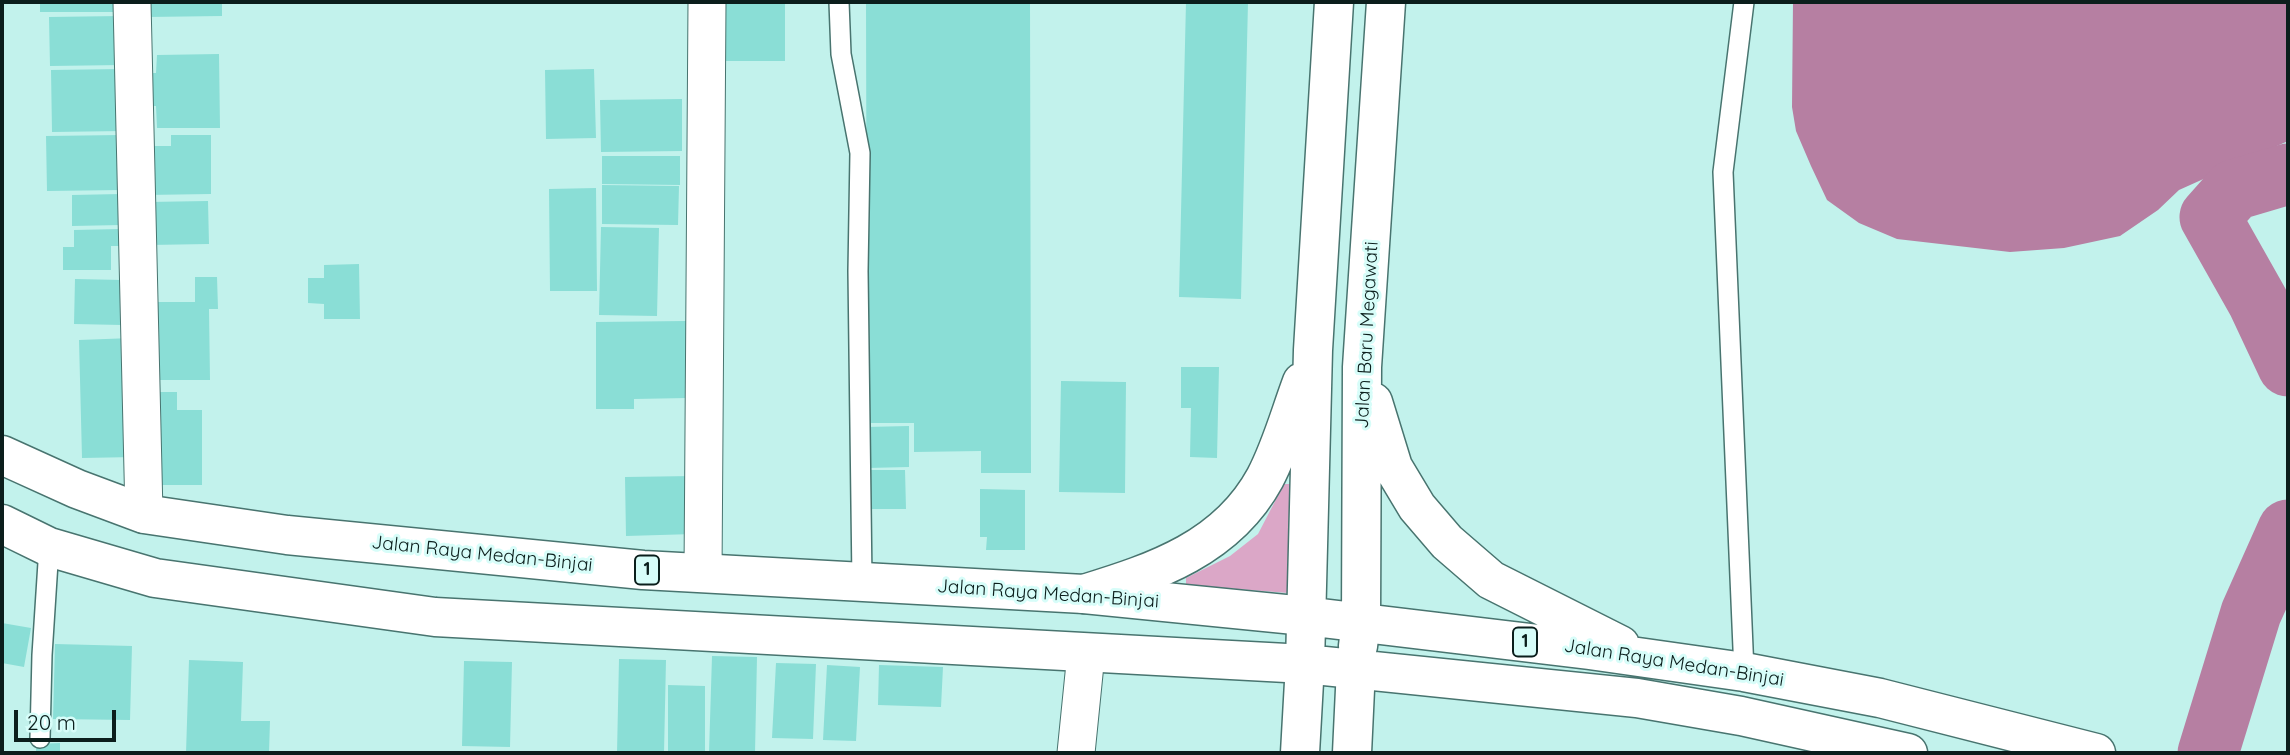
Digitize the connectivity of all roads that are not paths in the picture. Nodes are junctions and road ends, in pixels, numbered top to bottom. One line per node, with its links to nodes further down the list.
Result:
1 (132, 2): 10 (street)
2 (707, 2): 13 (street)
3 (839, 2): 14 (lane)
4 (1334, 2): 7 (main road)
5 (1386, 2): 8 (main road, Jalan Baru Megawati)
6 (1744, 2): 22 (lane)
7 (1313, 350): 15 (main road); 16 (main road)
8 (1362, 367): 17 (main road, Jalan Baru Megawati); 19 (main road)
9 (2, 455): 10 (main road, Jalan Raya Medan-Binjai / 1)
10 (144, 514): 13 (main road, Jalan Raya Medan-Binjai / 1)
11 (4, 530): 12 (main road, 1)
12 (50, 547): 18 (main road, 1); 23 (lane)
13 (702, 573): 14 (main road, Jalan Raya Medan-Binjai / 1)
14 (862, 582): 15 (main road, Jalan Raya Medan-Binjai / 1)
15 (1084, 594): 16 (main road, Jalan Raya Medan-Binjai / 1)
16 (1306, 616): 17 (main road, Jalan Raya Medan-Binjai / 1); 20 (main road)
17 (1361, 621): 19 (main road, Jalan Raya Medan-Binjai / 1); 21 (main road, Jalan Baru Megawati)
18 (1086, 654): 20 (main road, 1); 24 (street)
19 (1649, 659): 22 (main road, Jalan Raya Medan-Binjai / 1)
20 (1305, 664): 21 (main road, 1); 25 (main road)
21 (1356, 668): 26 (main road, Jalan Baru Megawati); 27 (main road, 1)
22 (1744, 672): 28 (main road, Jalan Raya Medan-Binjai / 1)
23 (40, 738)
24 (1076, 753)
25 (1300, 753)
26 (1352, 753)
27 (1908, 753)
28 (2096, 753)

